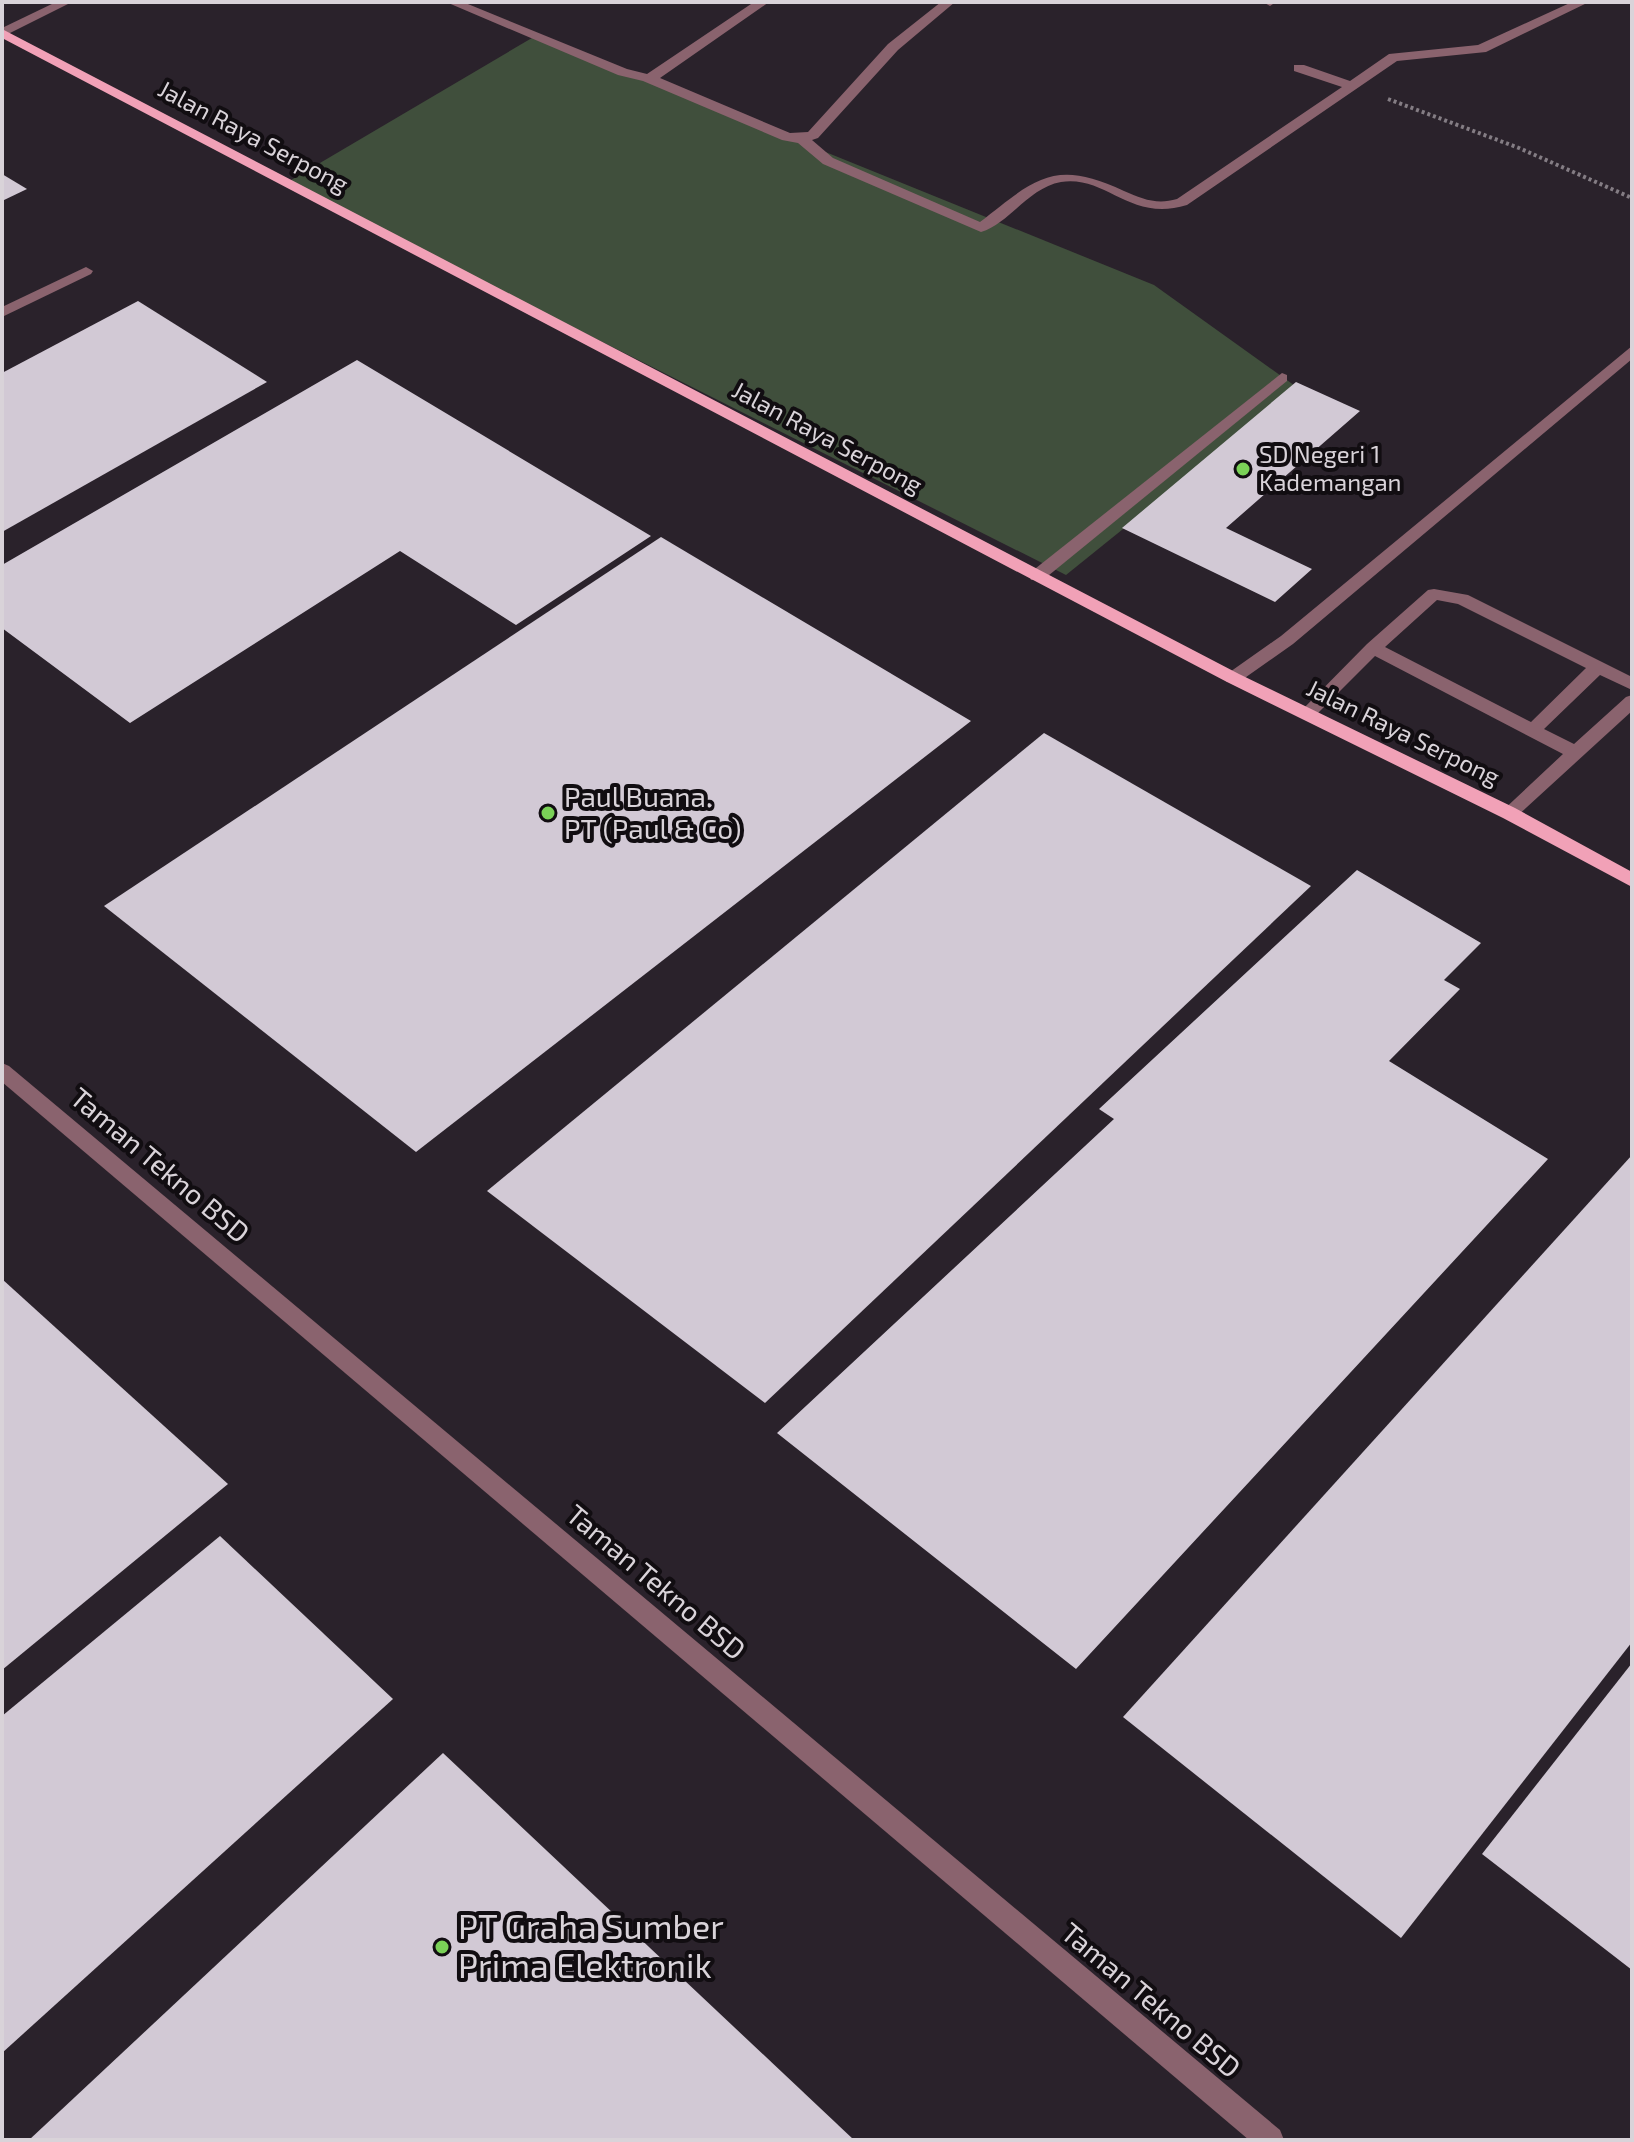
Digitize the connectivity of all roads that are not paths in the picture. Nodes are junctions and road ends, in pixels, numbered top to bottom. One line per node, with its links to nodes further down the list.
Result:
1 (66, 2): 6 (street)
2 (452, 2): 8 (street)
3 (763, 2): 8 (street)
4 (949, 2): 10 (street)
5 (1583, 2): 9 (street)
6 (2, 33): 15 (main road, Jalan Raya Serpong)
7 (1299, 68): 9 (street)
8 (648, 78): 10 (street)
9 (1350, 85): 10 (street)
10 (802, 139)
11 (86, 271): 12 (street)
12 (2, 313)
13 (1632, 351): 18 (street)
14 (1282, 378): 15 (street)
15 (1037, 576): 18 (main road, Jalan Raya Serpong)
16 (1373, 648): 17 (street); 21 (street); 22 (street)
17 (1599, 666): 19 (street); 22 (street)
18 (1233, 678): 21 (main road, Jalan Raya Serpong)
19 (1632, 684)
20 (1632, 701): 23 (street)
21 (1308, 713): 24 (main road, Jalan Raya Serpong)
22 (1532, 731): 23 (street)
23 (1576, 753): 24 (street)
24 (1509, 813): 25 (main road, Jalan Raya Serpong)
25 (1632, 880)
26 (2, 1071): 27 (street, Taman Tekno BSD)
27 (1270, 2140)

